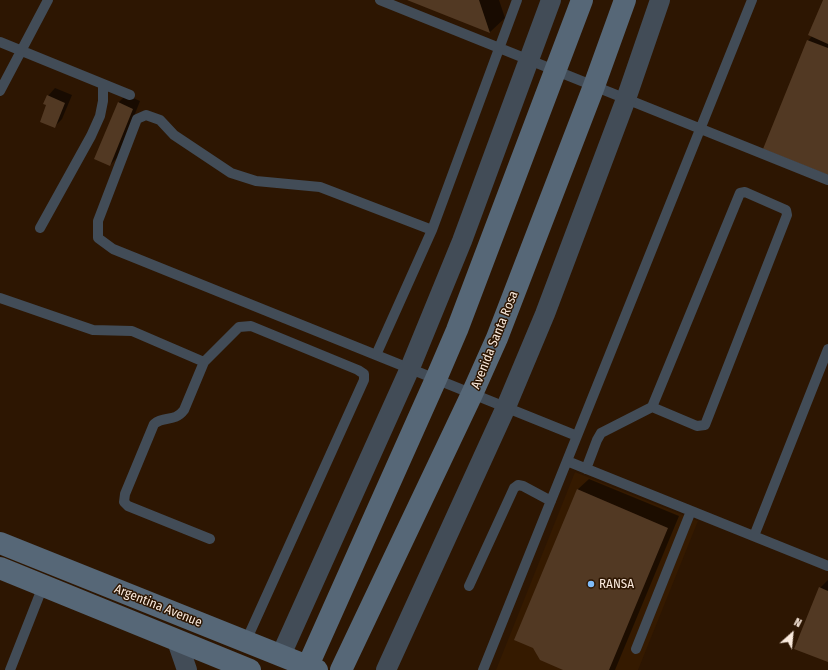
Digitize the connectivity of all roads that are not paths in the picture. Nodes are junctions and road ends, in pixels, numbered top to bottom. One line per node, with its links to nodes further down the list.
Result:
1 (48, 0): 11 (lane)
2 (380, 0): 10 (lane)
3 (517, 0): 10 (lane)
4 (551, 0): 12 (street)
5 (582, 0): 13 (main road)
6 (625, 0): 15 (main road, Avenida Santa Rosa)
7 (660, 0): 18 (street)
8 (752, 0): 19 (lane)
9 (0, 42): 11 (lane)
10 (499, 48): 12 (lane); 22 (lane)
11 (21, 51): 14 (lane); 16 (lane)
12 (529, 60): 13 (lane); 27 (street)
13 (556, 70): 15 (lane); 28 (main road)
14 (103, 85): 17 (lane); 21 (lane)
15 (594, 86): 18 (lane); 29 (main road, Avenida Santa Rosa)
16 (0, 91)
17 (130, 95)
18 (626, 99): 19 (lane); 30 (street)
19 (701, 129): 20 (lane); 32 (lane)
20 (828, 180)
21 (40, 228)
22 (432, 230): 25 (lane); 25 (lane)
23 (0, 298): 26 (lane)
24 (828, 349): 37 (lane)
25 (376, 355): 27 (lane)
26 (204, 362): 38 (lane); 45 (lane)
27 (410, 368): 28 (lane); 47 (street)
28 (436, 379): 29 (lane); 49 (main road)
29 (472, 394): 30 (lane); 52 (main road, Avenida Santa Rosa)
30 (506, 407): 32 (lane); 53 (street)
31 (652, 407): 31 (lane); 34 (lane)
32 (577, 436): 33 (lane)
33 (567, 462): 34 (lane); 35 (lane)
34 (586, 469): 36 (lane)
35 (551, 501): 43 (lane); 54 (lane)
36 (691, 511): 37 (lane); 46 (lane)
37 (754, 536): 40 (lane)
38 (210, 539)
39 (0, 543): 45 (main road, Argentina Avenue)
40 (828, 566)
41 (0, 568): 42 (main road, Argentina Avenue)
42 (43, 586): 44 (main road, Argentina Avenue); 50 (lane)
43 (469, 586)
44 (177, 641): 48 (main road, Argentina Avenue); 51 (street)
45 (246, 641): 47 (main road, Argentina Avenue)
46 (636, 649)
47 (281, 655): 49 (main road, Argentina Avenue)
48 (238, 668)
49 (310, 669)
50 (10, 670)
51 (187, 670)
52 (341, 670)
53 (386, 670)
54 (483, 670)

